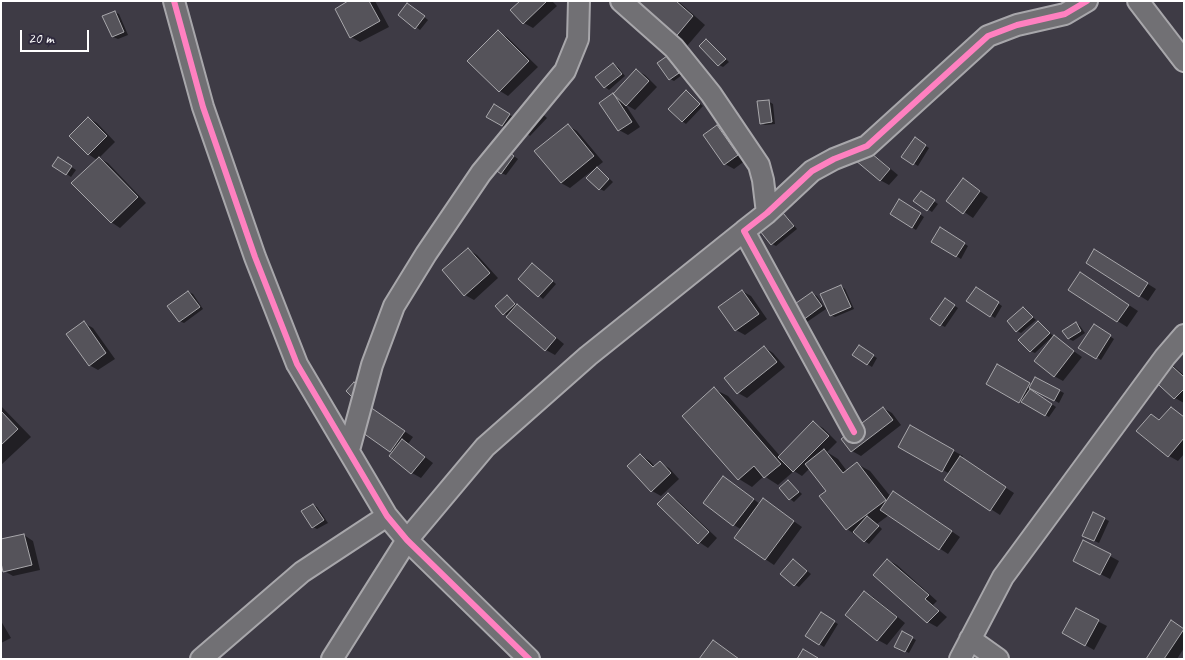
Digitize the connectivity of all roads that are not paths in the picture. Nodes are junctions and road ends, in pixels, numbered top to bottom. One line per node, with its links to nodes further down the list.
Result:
1 (174, 1): 11 (street)
2 (579, 1): 11 (street)
3 (621, 1): 7 (street)
4 (1087, 1): 7 (street)
5 (1138, 1): 6 (street)
6 (1184, 61)
7 (767, 213): 8 (street)
8 (744, 231): 10 (street); 13 (street)
9 (1184, 336): 14 (street)
10 (854, 432)
11 (349, 450): 12 (street)
12 (387, 516): 13 (street); 15 (street)
13 (407, 540): 16 (street); 17 (street)
14 (970, 639): 18 (street); 19 (street)
15 (201, 659)
16 (332, 659)
17 (529, 659)
18 (960, 659)
19 (998, 659)

